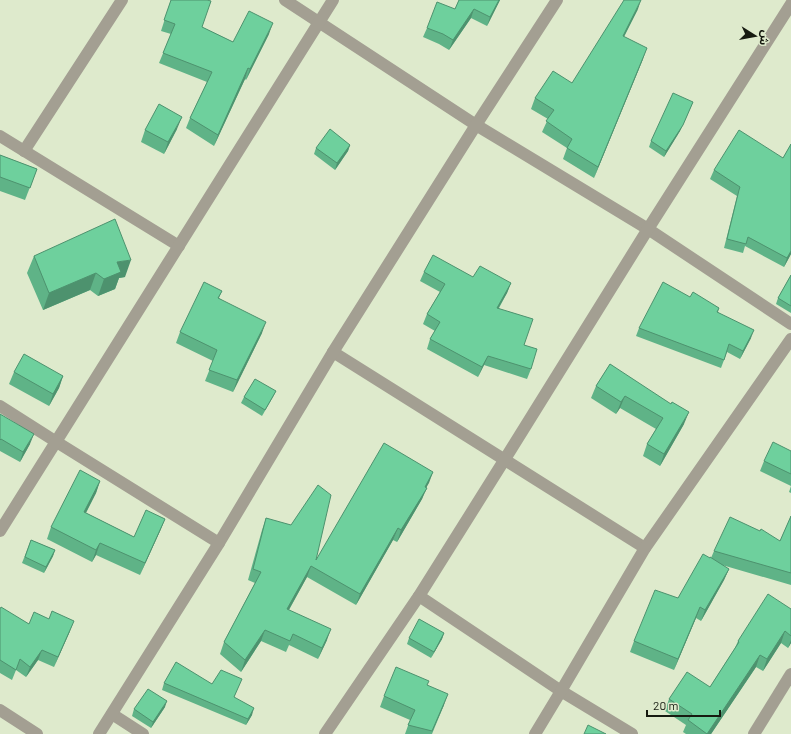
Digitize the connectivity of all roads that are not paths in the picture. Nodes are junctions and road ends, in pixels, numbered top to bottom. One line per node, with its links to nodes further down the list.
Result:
1 (122, 0): 9 (street)
2 (285, 0): 6 (street)
3 (333, 0): 6 (street)
4 (557, 0): 7 (street)
5 (790, 7): 10 (street)
6 (319, 22): 7 (street); 11 (street)
7 (476, 124): 10 (street); 14 (street)
8 (0, 136): 9 (street)
9 (24, 151): 11 (street)
10 (648, 229): 12 (street); 17 (street)
11 (179, 246): 16 (street)
12 (791, 324)
13 (791, 339): 20 (street)
14 (333, 352): 17 (street); 19 (street)
15 (0, 406): 16 (street)
16 (55, 442): 18 (street); 19 (street)
17 (505, 460): 20 (street); 21 (street)
18 (0, 531)
19 (219, 542): 25 (street)
20 (645, 548): 23 (street)
21 (418, 596): 23 (street); 29 (street)
22 (791, 674): 32 (street)
23 (561, 692): 30 (street); 31 (street)
24 (0, 710): 26 (street)
25 (112, 714): 27 (street); 28 (street)
26 (37, 734)
27 (99, 734)
28 (143, 734)
29 (324, 734)
30 (535, 734)
31 (632, 734)
32 (754, 734)

